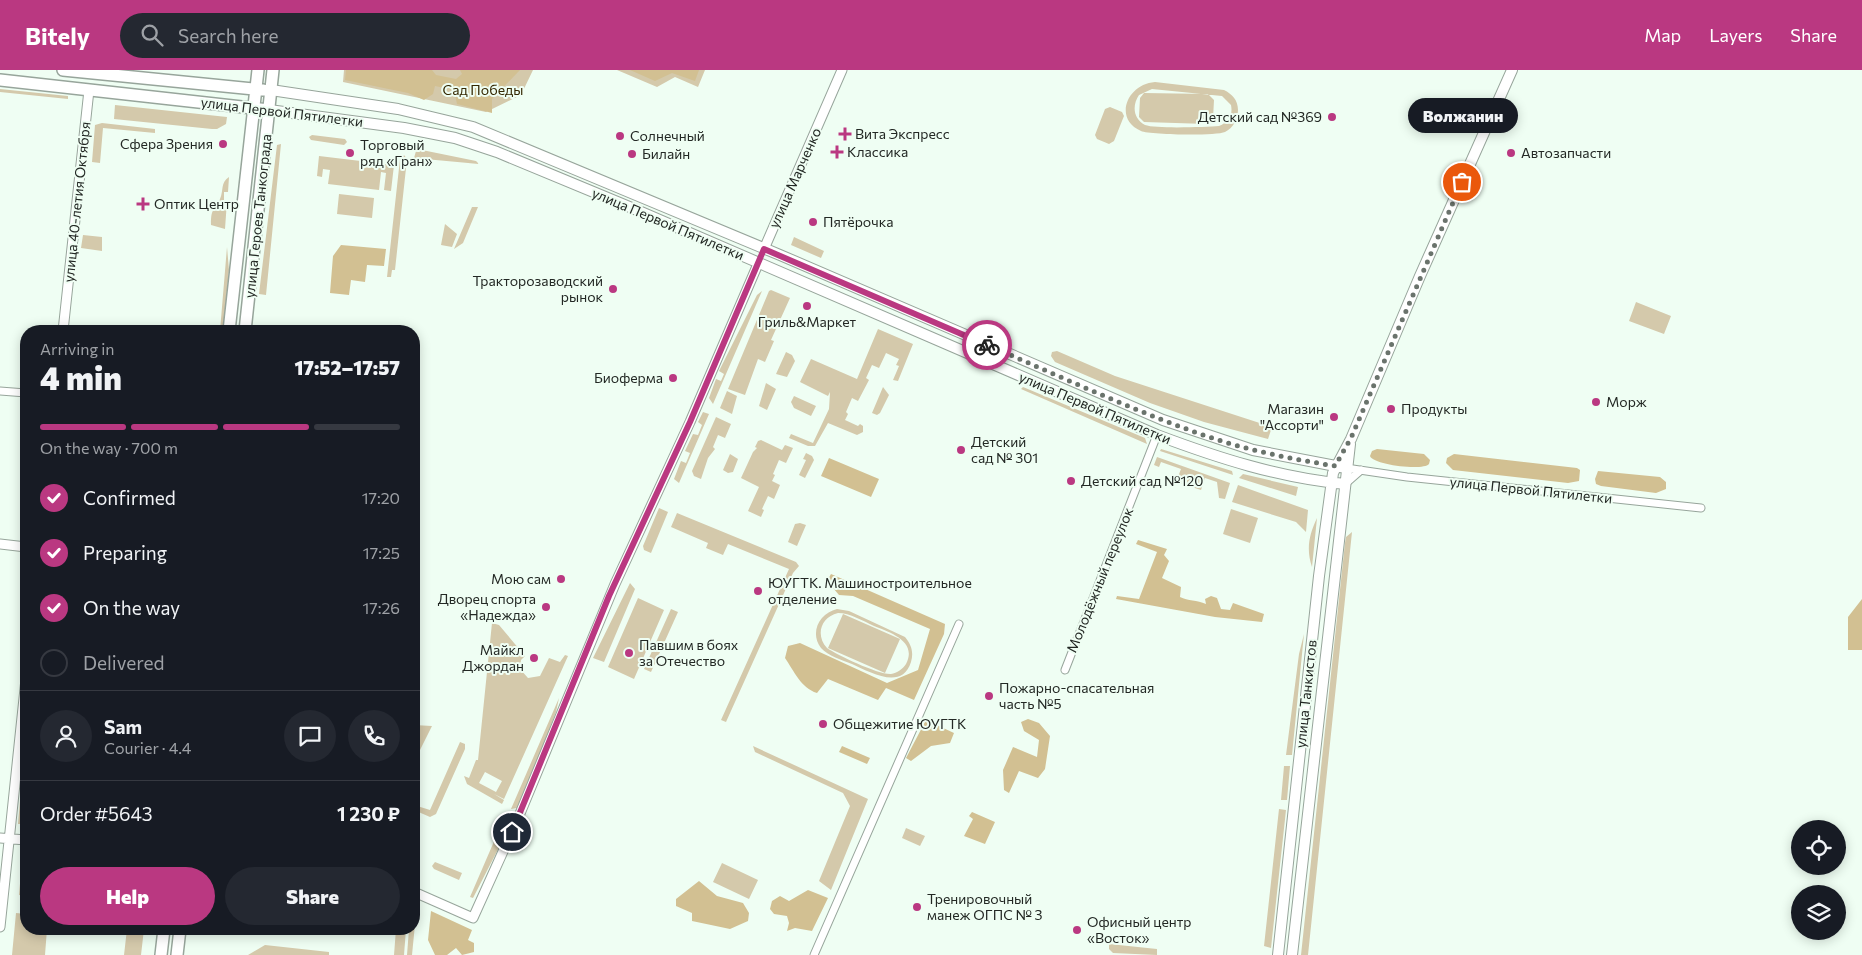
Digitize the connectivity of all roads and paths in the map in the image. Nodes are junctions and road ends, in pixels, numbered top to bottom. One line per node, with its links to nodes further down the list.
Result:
1 (63, 70): 6 (main road, улица Первой Пятилетки)
2 (258, 70): 8 (main road, улица Героев Танкограда)
3 (273, 70): 10 (main road, улица Героев Танкограда)
4 (842, 70): 13 (street, улица Марченко)
5 (1512, 70): 21 (main road, улица Танкистов)
6 (90, 73): 8 (main road, улица Первой Пятилетки); 9 (main road, улица 40-летия Октября)
7 (0, 80): 9 (main road, улица Первой Пятилетки)
8 (256, 89): 10 (main road, улица Первой Пятилетки); 11 (main road, улица Героев Танкограда)
9 (89, 90): 11 (main road, улица Первой Пятилетки); 15 (street, улица 40-летия Октября)
10 (271, 90): 12 (main road, улица Героев Танкограда); 13 (main road, улица Первой Пятилетки)
11 (253, 108): 12 (main road, улица Первой Пятилетки); 16 (main road, улица Героев Танкограда)
12 (269, 110): 14 (main road, улица Первой Пятилетки); 17 (main road, улица Героев Танкограда)
13 (764, 249): 14 (main road, улица Марченко); 22 (main road, улица Первой Пятилетки)
14 (758, 264): 20 (main road, улица Первой Пятилетки); 35 (street, улица Марченко)
15 (64, 325)
16 (230, 325)
17 (246, 325)
18 (0, 391): 19 (street)
19 (20, 393)
20 (1157, 436): 25 (main road, улица Первой Пятилетки); 31 (street, Молодёжный переулок)
21 (1351, 438): 22 (main road, улица Танкистов); 23 (main road, улица Танкистов)
22 (1335, 466): 23 (main road, улица Первой Пятилетки); 25 (main road, улица Танкистов)
23 (1346, 468): 24 (street, улица Первой Пятилетки); 26 (main road, улица Танкистов)
24 (1361, 470): 26 (street); 27 (street, улица Первой Пятилетки)
25 (1331, 482): 26 (main road, улица Первой Пятилетки); 42 (main road, улица Танкистов)
26 (1345, 484): 43 (main road, улица Танкистов)
27 (1701, 508)
28 (0, 544): 29 (street)
29 (20, 546)
30 (959, 624): 41 (street)
31 (1065, 670)
32 (20, 724): 33 (street)
33 (5, 838): 34 (street); 36 (street)
34 (20, 839)
35 (420, 895)
36 (0, 927)
37 (163, 935): 39 (main road)
38 (179, 935): 40 (main road)
39 (161, 955)
40 (177, 955)
41 (814, 955)
42 (1278, 955)
43 (1292, 955)

